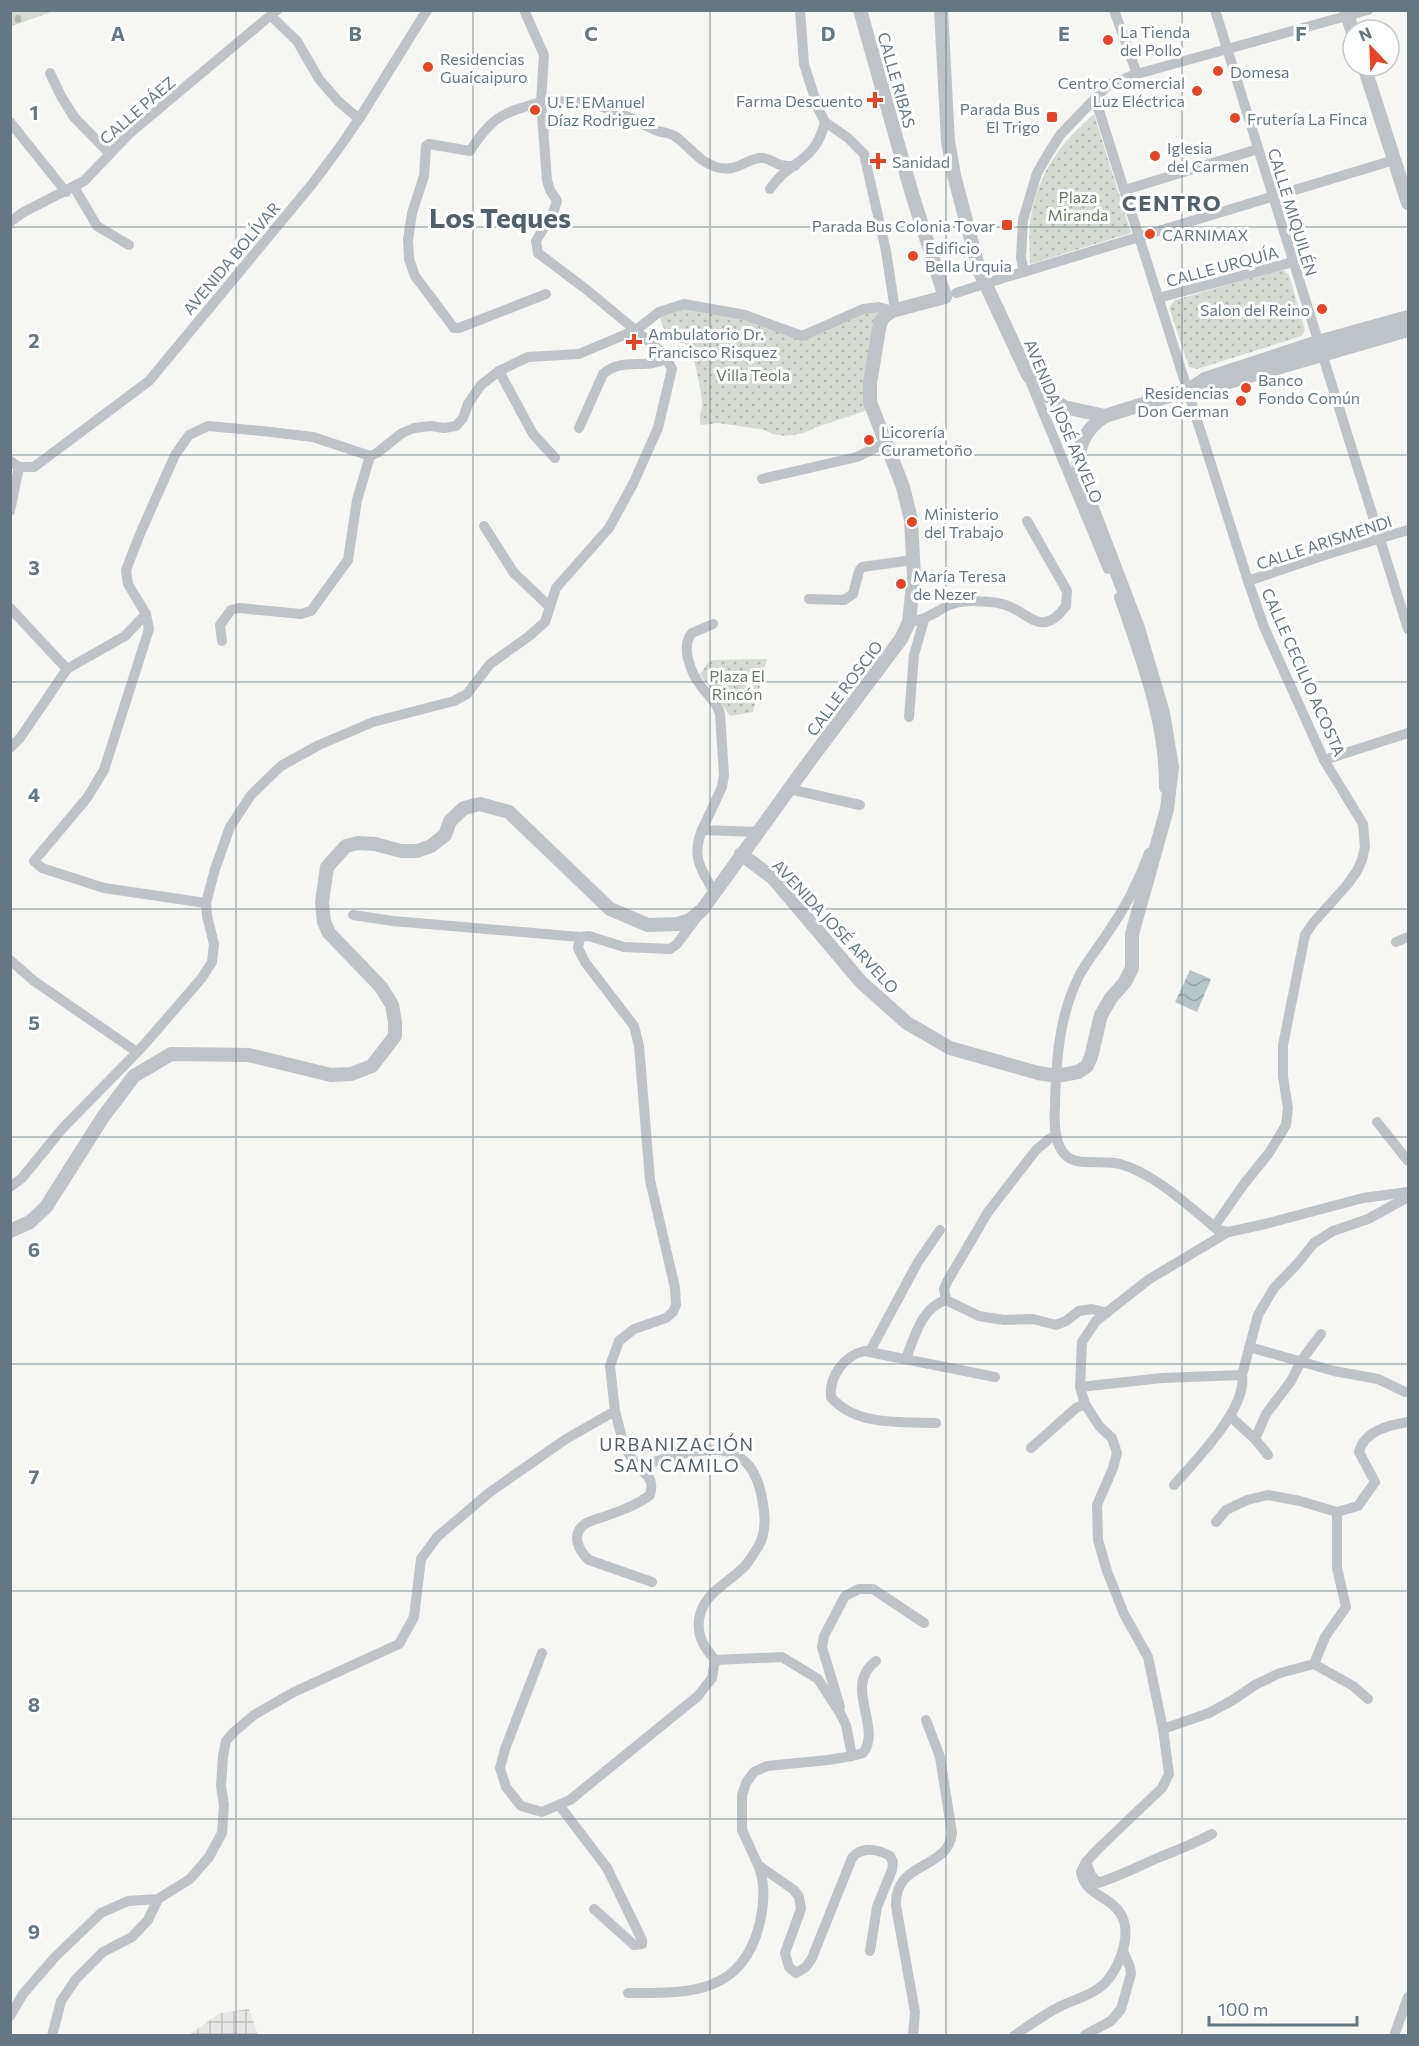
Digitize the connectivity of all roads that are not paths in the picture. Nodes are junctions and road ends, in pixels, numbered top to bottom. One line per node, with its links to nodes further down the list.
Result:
1 (427, 10): 17 (street, AVENIDA BOLÍVAR)
2 (525, 10): 16 (street)
3 (800, 10): 19 (street)
4 (860, 10): 35 (street, CALLE RIBAS)
5 (940, 10): 44 (street, AVENIDA JOSÉ ARVELO)
6 (1114, 10): 13 (street)
7 (1215, 10): 11 (street, CALLE MIQUILÉN)
8 (1368, 10): 10 (street)
9 (274, 13): 17 (street); 21 (street, CALLE PÁEZ)
10 (1347, 14): 11 (street)
11 (1227, 49): 13 (street); 20 (street, CALLE MIQUILÉN)
12 (50, 73): 21 (street)
13 (1137, 74): 15 (street)
14 (1368, 78): 22 (street)
15 (1095, 98): 26 (street, CALLE CECILIO ACOSTA); 33 (street)
16 (541, 102): 23 (street); 34 (street); 39 (street)
17 (359, 119): 51 (street, AVENIDA BOLÍVAR)
18 (10, 122): 25 (street)
19 (825, 122): 23 (street); 37 (street)
20 (1258, 149): 26 (street); 27 (street, CALLE MIQUILÉN)
21 (109, 153): 25 (street, CALLE PÁEZ)
22 (1394, 160): 27 (street); 28 (street)
23 (795, 166): 24 (street)
24 (770, 189)
25 (70, 190): 29 (street, CALLE PÁEZ); 31 (street)
26 (1125, 190): 30 (street, CALLE CECILIO ACOSTA)
27 (1272, 197): 30 (street); 32 (street, CALLE MIQUILÉN)
28 (1408, 203)
29 (10, 222)
30 (1140, 238): 33 (street); 36 (street, CALLE CECILIO ACOSTA)
31 (129, 245)
32 (1293, 262): 36 (street, CALLE URQUÍA); 41 (street, CALLE MIQUILÉN)
33 (1024, 272): 35 (street, bridge)
34 (546, 294)
35 (950, 295): 37 (street)
36 (1158, 298): 45 (street, CALLE CECILIO ACOSTA)
37 (894, 311): 39 (street); 48 (street, CALLE ROSCIO)
38 (1408, 317): 41 (street)
39 (636, 330): 42 (street); 43 (street)
40 (1408, 330): 41 (street)
41 (1319, 348): 45 (street); 57 (street, CALLE MIQUILÉN)
42 (667, 358): 47 (street); 61 (street)
43 (498, 371): 49 (street); 50 (street)
44 (1028, 375): 46 (street); 82 (street, AVENIDA JOSÉ ARVELO)
45 (1188, 390): 46 (street); 59 (street, CALLE CECILIO ACOSTA)
46 (1105, 416): 83 (street, AVENIDA JOSÉ ARVELO)
47 (579, 428)
48 (885, 443): 52 (street); 58 (street, CALLE ROSCIO)
49 (370, 456): 63 (street); 67 (street)
50 (555, 458)
51 (15, 464): 53 (street)
52 (762, 479)
53 (10, 511)
54 (1027, 521): 64 (street)
55 (484, 526): 61 (street)
56 (1408, 530): 57 (street, CALLE ARISMENDI)
57 (1381, 538): 59 (street, CALLE ARISMENDI); 66 (street, CALLE MIQUILÉN)
58 (913, 560): 60 (street); 64 (street, CALLE ROSCIO)
59 (1248, 582): 72 (street, CALLE CECILIO ACOSTA)
60 (810, 599)
61 (550, 607): 79 (street)
62 (10, 608): 68 (street)
63 (146, 614): 68 (street); 79 (street)
64 (916, 621): 69 (street); 73 (street, CALLE ROSCIO)
65 (714, 624): 75 (street)
66 (1408, 629)
67 (222, 641)
68 (67, 669): 71 (street)
69 (909, 717)
70 (1408, 733): 72 (street)
71 (10, 748)
72 (1324, 760): 94 (street, CALLE CECILIO ACOSTA)
73 (789, 789): 74 (street); 76 (street, CALLE ROSCIO)
74 (860, 806)
75 (702, 830): 76 (street); 78 (street)
76 (757, 832): 77 (street, CALLE ROSCIO)
77 (741, 854): 78 (street, CALLE ROSCIO); 83 (street, AVENIDA JOSÉ ARVELO, bridge)
78 (714, 892): 80 (street, CALLE ROSCIO)
79 (207, 903): 88 (street)
80 (702, 909): 84 (street); 96 (street)
81 (352, 915): 84 (street)
82 (1116, 918): 83 (street); 90 (street, AVENIDA JOSÉ ARVELO)
83 (1134, 926)
84 (580, 937): 110 (street)
85 (1408, 937): 86 (street)
86 (1396, 942)
87 (10, 960): 88 (street)
88 (137, 1052): 92 (street)
89 (1377, 1122): 91 (street)
90 (1056, 1136): 94 (street); 98 (street)
91 (1408, 1161)
92 (10, 1187)
93 (1408, 1195): 97 (street); 101 (street)
94 (1214, 1227): 97 (street)
95 (940, 1230): 102 (street)
96 (10, 1231)
97 (1229, 1232): 99 (street)
98 (946, 1300): 99 (street); 103 (street)
99 (1107, 1313): 107 (street)
100 (1321, 1334): 104 (street)
101 (1249, 1347): 104 (street); 105 (street)
102 (870, 1351): 103 (street); 113 (street)
103 (906, 1359): 106 (street)
104 (1300, 1361): 108 (street); 114 (street)
105 (1242, 1375): 107 (street); 111 (street)
106 (995, 1377)
107 (1080, 1387): 109 (street)
108 (1408, 1392)
109 (1085, 1404): 115 (street); 130 (street)
110 (615, 1411): 117 (street); 136 (street)
111 (1231, 1417): 114 (street); 118 (street)
112 (1408, 1422): 119 (street)
113 (936, 1423)
114 (1255, 1439): 116 (street)
115 (1031, 1448)
116 (1268, 1455)
117 (637, 1467): 121 (street); 124 (street)
118 (1174, 1485)
119 (1337, 1512): 120 (street); 126 (street)
120 (1216, 1522)
121 (652, 1582)
122 (924, 1623): 128 (street)
123 (542, 1653): 132 (street)
124 (715, 1660): 128 (street); 132 (street)
125 (876, 1661): 131 (street)
126 (1314, 1664): 127 (street); 130 (street)
127 (1368, 1699)
128 (840, 1713): 131 (street)
129 (926, 1719): 145 (street)
130 (1163, 1729): 134 (street)
131 (852, 1756): 135 (street)
132 (559, 1805): 137 (street)
133 (1212, 1834): 134 (street)
134 (1086, 1862): 139 (street)
135 (758, 1865): 138 (street); 140 (street)
136 (158, 1899): 142 (street); 144 (street)
137 (594, 1909)
138 (870, 1951)
139 (1123, 1951): 143 (street); 146 (street)
140 (627, 1993)
141 (1408, 1996): 147 (street)
142 (10, 2016)
143 (1085, 2035)
144 (52, 2036)
145 (913, 2036)
146 (1014, 2036)
147 (1394, 2036)

